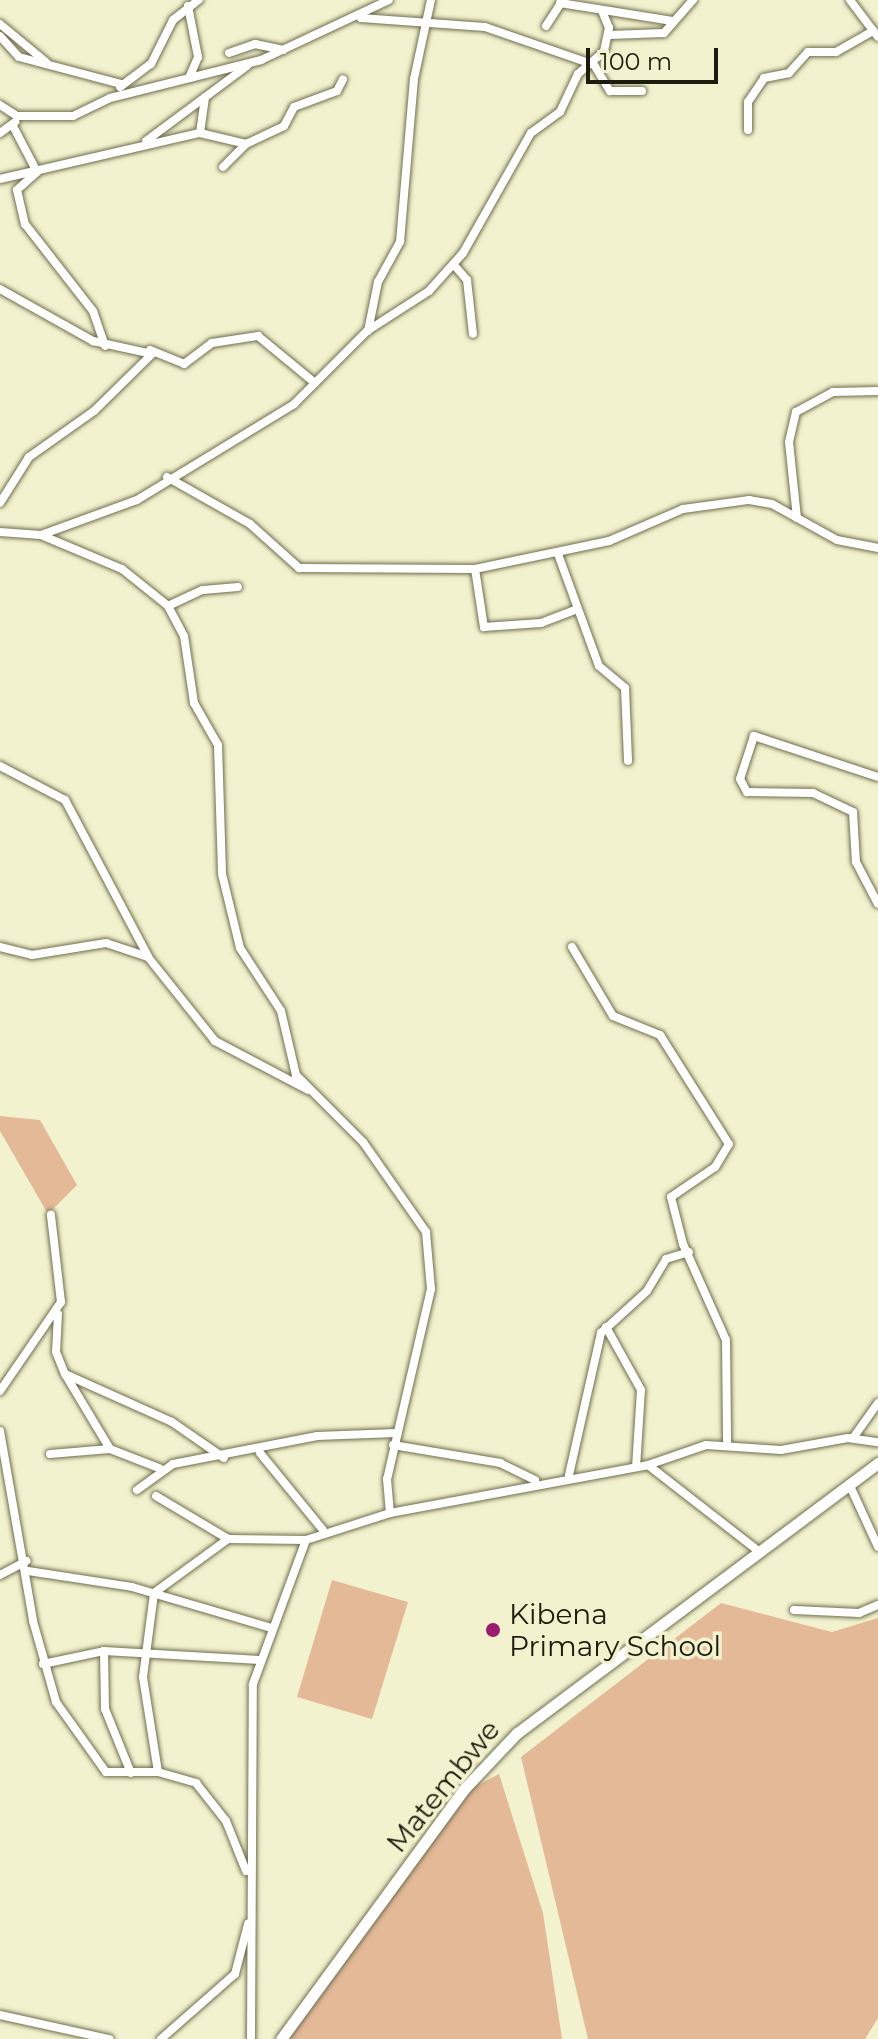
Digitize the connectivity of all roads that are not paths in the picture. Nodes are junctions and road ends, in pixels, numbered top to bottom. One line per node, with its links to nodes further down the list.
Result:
1 (199, 0): 7 (street)
2 (431, 0): 12 (street)
3 (693, 0): 10 (street)
4 (850, 0): 14 (street)
5 (384, 1): 9 (street)
6 (561, 1): 8 (street); 13 (street)
7 (188, 6): 22 (street); 24 (street)
8 (603, 13): 10 (street); 15 (street)
9 (355, 19): 12 (street); 17 (street)
10 (673, 21): 15 (street)
11 (0, 24): 19 (street)
12 (427, 24): 20 (street); 41 (street)
13 (546, 26)
14 (875, 34): 31 (street)
15 (609, 35): 20 (street)
16 (0, 36): 19 (street)
17 (284, 51): 18 (street); 21 (street)
18 (229, 53)
19 (46, 62): 24 (street)
20 (593, 63): 25 (street); 39 (street)
21 (249, 64): 22 (street); 27 (street)
22 (189, 78): 26 (street)
23 (343, 79): 35 (street)
24 (121, 84): 26 (street)
25 (642, 91)
26 (118, 96): 29 (street)
27 (205, 97): 33 (street); 34 (street)
28 (0, 105): 29 (street)
29 (17, 116): 30 (street)
30 (13, 126): 32 (street); 37 (street)
31 (748, 130)
32 (0, 133)
33 (200, 133): 34 (street); 35 (street)
34 (142, 144): 37 (street)
35 (246, 144): 36 (street)
36 (223, 167)
37 (37, 172): 38 (street); 43 (street)
38 (0, 179)
39 (454, 265): 41 (street); 42 (street)
40 (0, 289): 43 (street)
41 (367, 331): 45 (street)
42 (473, 334)
43 (105, 346): 44 (street)
44 (150, 350): 45 (street); 48 (street)
45 (315, 383): 47 (street)
46 (878, 391): 49 (street)
47 (167, 477): 51 (street); 54 (street)
48 (0, 503)
49 (797, 518): 52 (street); 53 (street)
50 (0, 532): 51 (street)
51 (41, 535): 56 (street)
52 (878, 548)
53 (558, 554): 54 (street); 57 (street)
54 (475, 569): 57 (street)
55 (238, 587): 56 (street)
56 (168, 606): 65 (street)
57 (577, 609): 58 (street)
58 (628, 761)
59 (0, 766): 64 (street)
60 (878, 777): 61 (street)
61 (878, 904)
62 (0, 947): 64 (street)
63 (572, 947): 67 (street)
64 (148, 957): 65 (street)
65 (322, 1097): 74 (street)
66 (51, 1215): 68 (street)
67 (689, 1252): 69 (street); 77 (street)
68 (61, 1302): 70 (street); 71 (street)
69 (606, 1327): 86 (street); 88 (street)
70 (65, 1374): 80 (street); 83 (street)
71 (0, 1391)
72 (878, 1403): 75 (street)
73 (0, 1431): 78 (street)
74 (396, 1433): 79 (street); 81 (street)
75 (853, 1438): 76 (street); 77 (street)
76 (878, 1442)
77 (727, 1443): 85 (street)
78 (2, 1445): 99 (street)
79 (393, 1445): 89 (street); 93 (street)
80 (110, 1449): 82 (street); 87 (street)
81 (260, 1453): 83 (street); 94 (street)
82 (50, 1454)
83 (224, 1458): 87 (street)
84 (878, 1463): 90 (main road, Matembwe)
85 (648, 1465): 86 (street); 98 (street)
86 (636, 1467): 88 (street)
87 (159, 1468): 91 (street)
88 (569, 1475): 89 (street)
89 (536, 1481): 93 (street)
90 (850, 1486): 97 (street); 98 (main road, Matembwe)
91 (137, 1490)
92 (156, 1496): 95 (street)
93 (390, 1513): 94 (street)
94 (323, 1530): 96 (street)
95 (228, 1539): 96 (street); 101 (street)
96 (306, 1540): 104 (street)
97 (878, 1547)
98 (761, 1553): 117 (main road, Matembwe)
99 (27, 1566): 100 (street); 101 (street); 108 (street)
100 (0, 1575)
101 (154, 1593): 104 (street); 106 (street)
102 (878, 1605): 103 (street)
103 (794, 1610)
104 (271, 1628): 107 (street)
105 (104, 1651): 106 (street); 108 (street); 110 (street)
106 (143, 1656): 107 (street); 109 (street)
107 (260, 1660): 111 (street)
108 (43, 1664): 110 (street)
109 (158, 1772): 110 (street); 111 (street)
110 (131, 1773)
111 (247, 1875): 112 (street)
112 (249, 1917): 115 (street); 116 (street)
113 (0, 2015): 114 (street)
114 (109, 2039)
115 (161, 2039)
116 (251, 2039)
117 (281, 2039)

